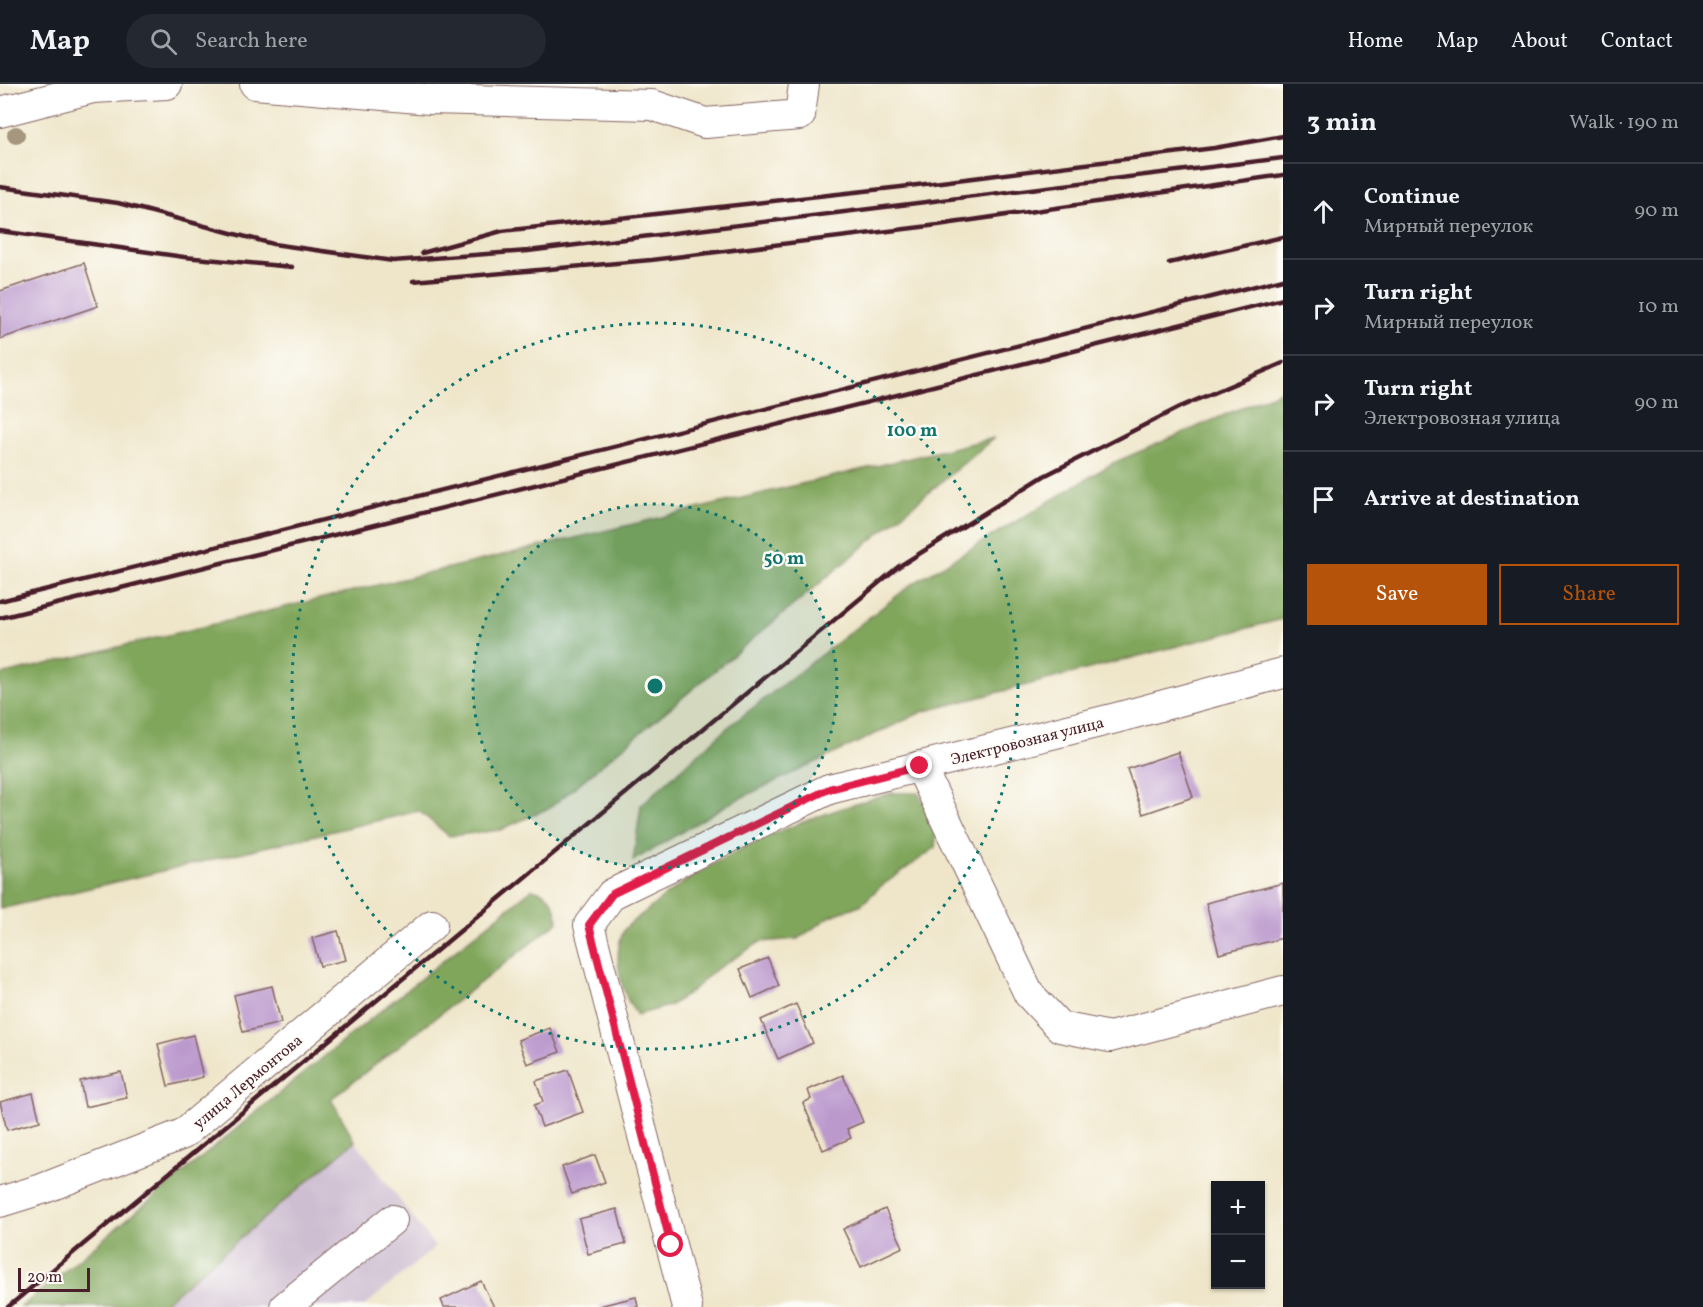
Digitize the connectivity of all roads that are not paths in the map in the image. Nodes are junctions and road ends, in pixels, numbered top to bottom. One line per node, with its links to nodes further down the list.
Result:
1 (167, 84): 4 (street)
2 (255, 84): 3 (street)
3 (804, 84)
4 (0, 112)
5 (1283, 673): 6 (street, Электровозная улица)
6 (920, 766): 8 (street); 12 (street, Электровозная улица)
7 (432, 926): 9 (street, улица Лермонтова)
8 (1283, 992)
9 (0, 1202)
10 (392, 1220): 11 (street)
11 (285, 1307)
12 (687, 1307)

